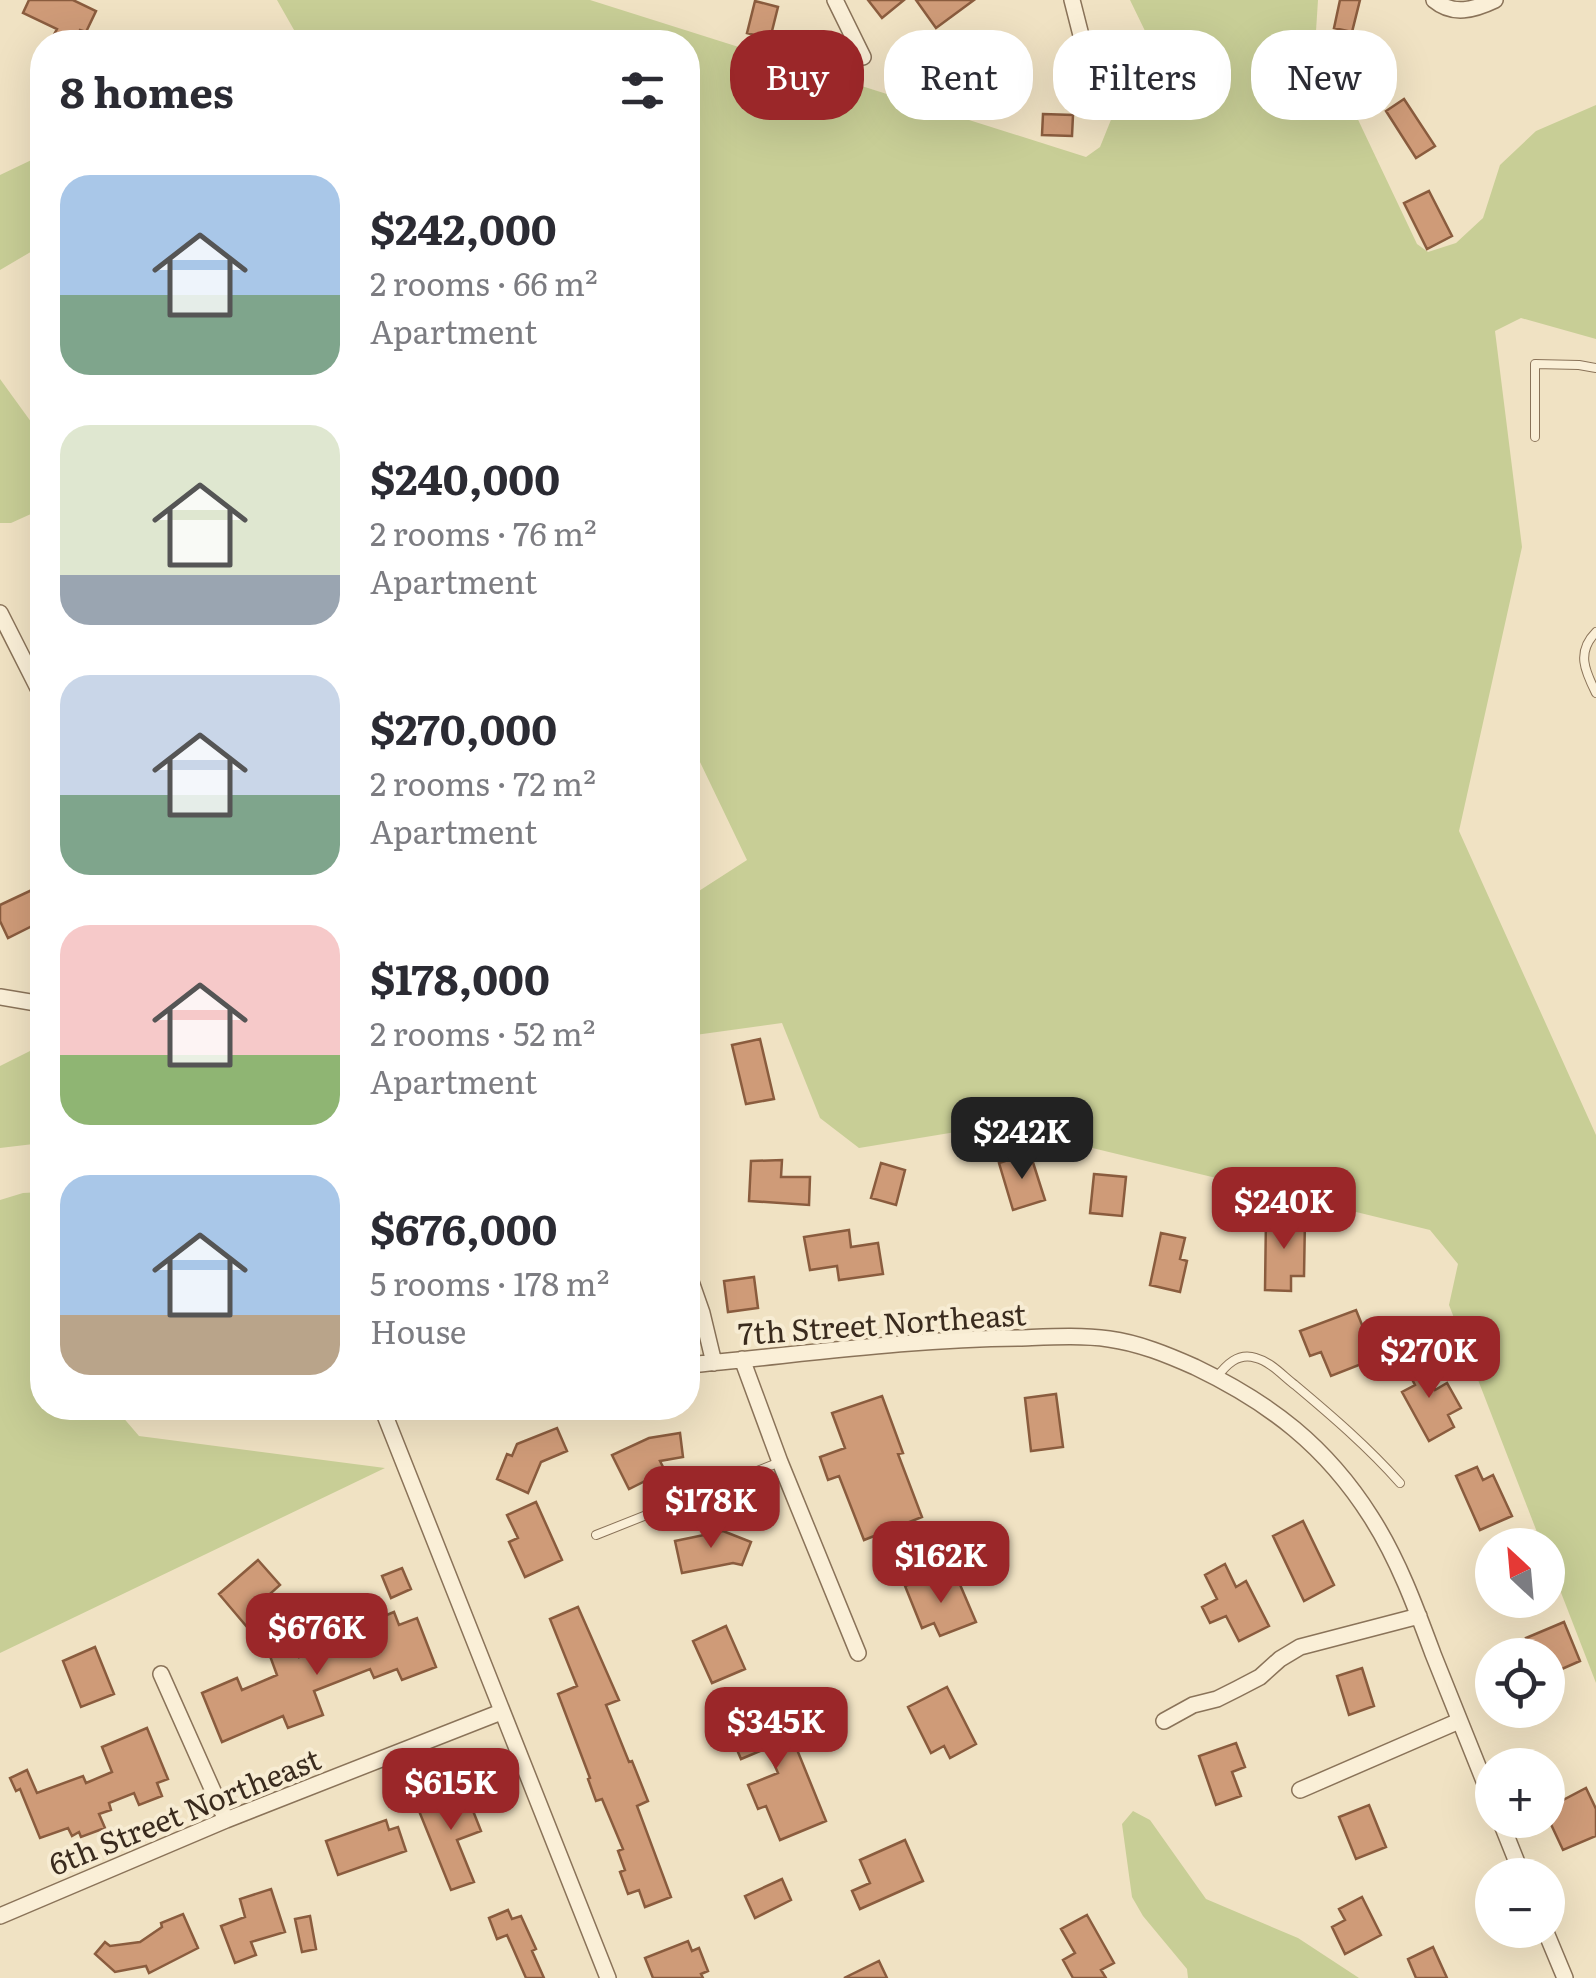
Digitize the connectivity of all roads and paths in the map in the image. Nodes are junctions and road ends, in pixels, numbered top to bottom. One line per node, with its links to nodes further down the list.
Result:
1 (835, 0): 5 (street)
2 (1072, 0): 6 (street)
3 (1495, 0): 4 (street)
4 (1438, 4)
5 (850, 30)
6 (1080, 30)
7 (1596, 368): 8 (lane)
8 (1535, 437)
9 (0, 613): 11 (street)
10 (1596, 632): 12 (lane)
11 (30, 672)
12 (1596, 694)
13 (0, 996): 14 (street)
14 (30, 1002)
15 (700, 1308): 17 (street)
16 (742, 1359): 17 (street, 7th Street Northeast); 19 (street, 7th Street Northeast); 21 (street)
17 (714, 1363): 18 (street, 7th Street Northeast)
18 (700, 1364)
19 (1216, 1378): 22 (lane); 24 (street, 7th Street Northeast)
20 (387, 1420): 27 (street)
21 (780, 1462): 23 (lane); 25 (street)
22 (1400, 1484)
23 (596, 1535)
24 (1419, 1616): 28 (street); 29 (street, 7th Street Northeast)
25 (858, 1652)
26 (161, 1674): 32 (street)
27 (501, 1712): 32 (street, 6th Street Northeast); 35 (street)
28 (1164, 1721)
29 (1459, 1721): 30 (street, 7th Street Northeast); 31 (street)
30 (1475, 1760)
31 (1300, 1790)
32 (226, 1820): 33 (street, 6th Street Northeast)
33 (0, 1916)
34 (1552, 1948): 36 (street)
35 (608, 1978)
36 (1565, 1978)

